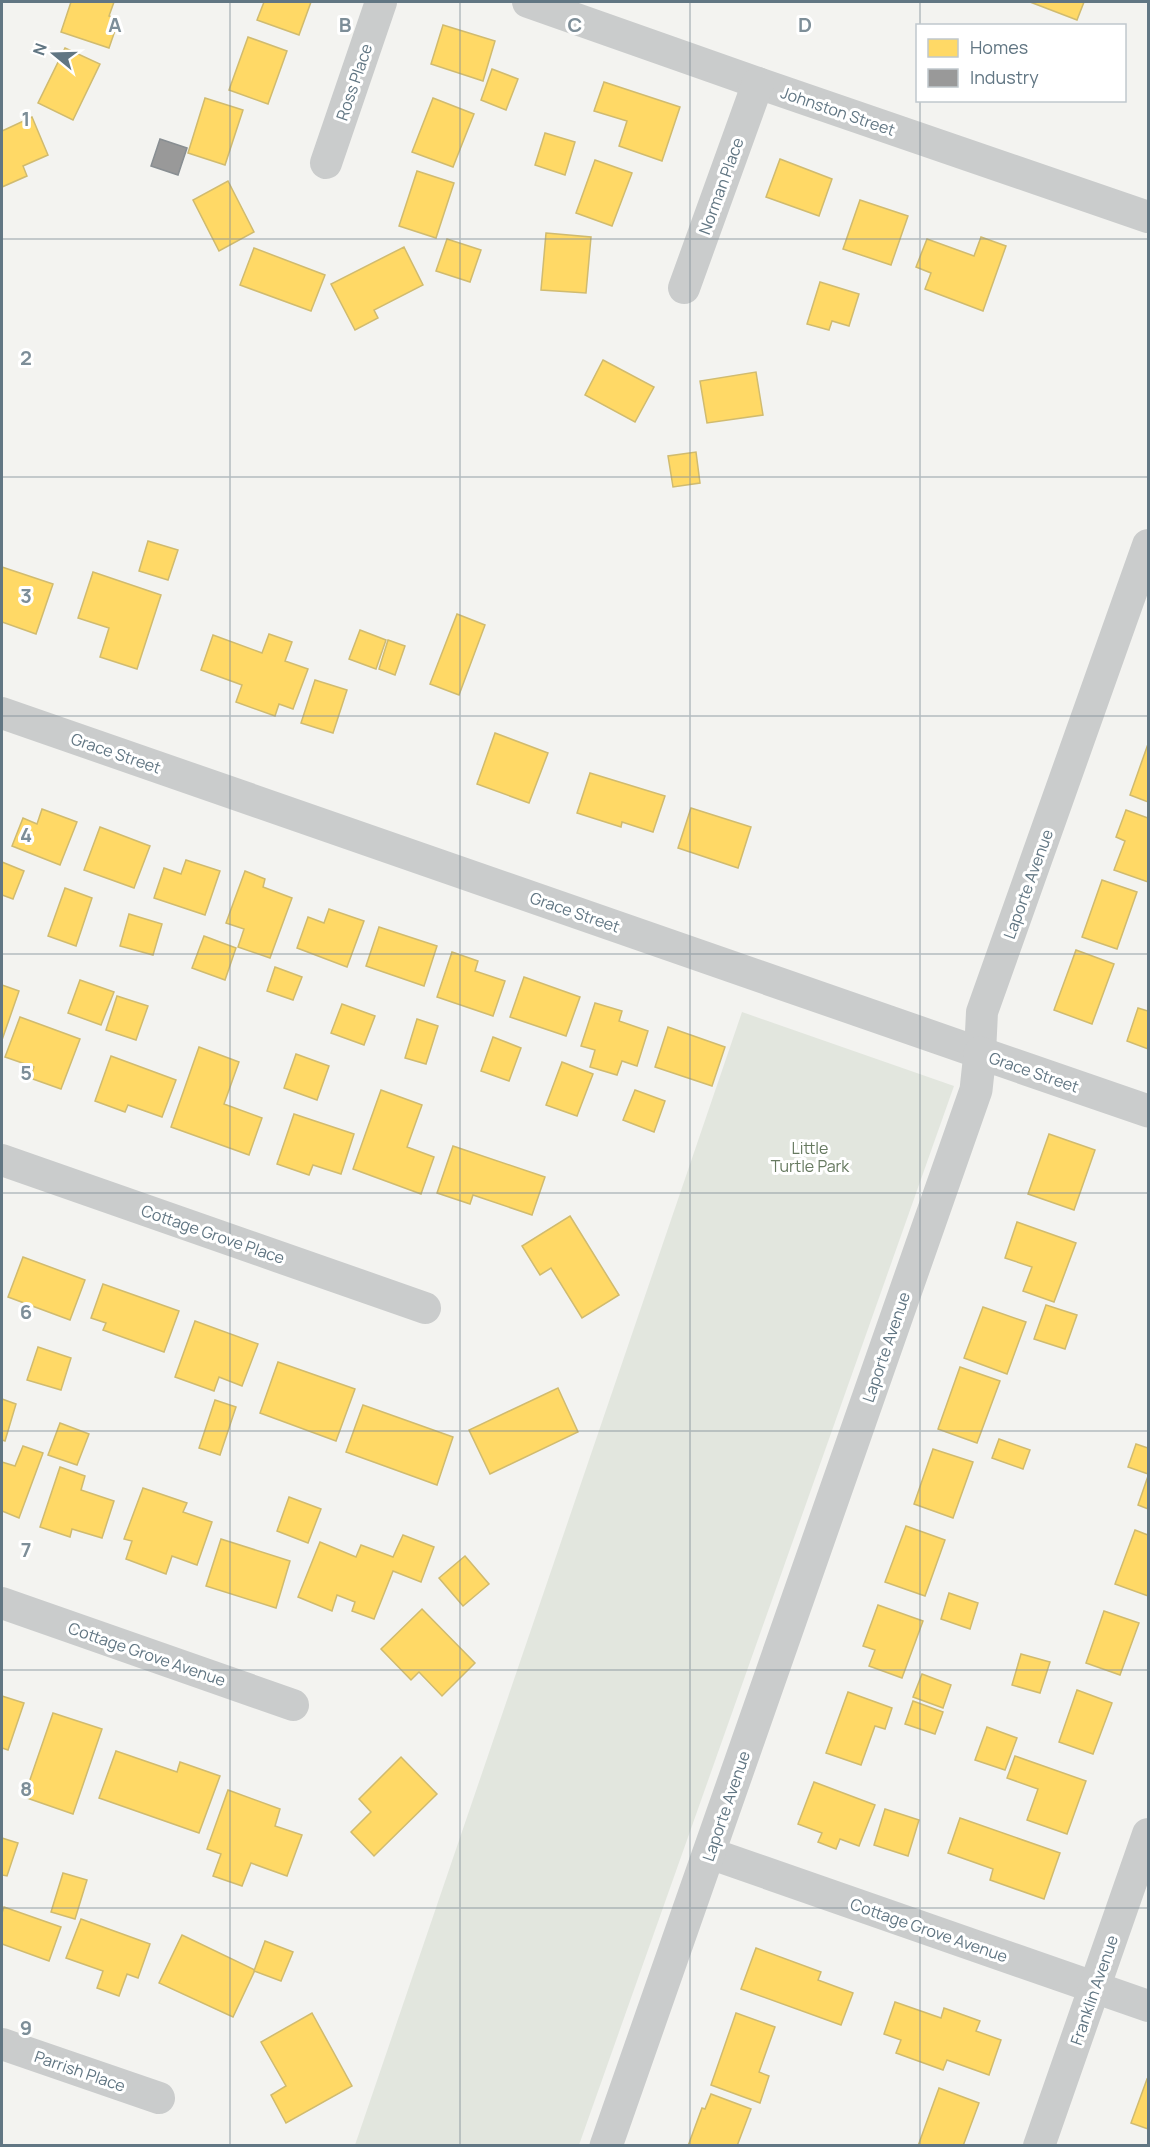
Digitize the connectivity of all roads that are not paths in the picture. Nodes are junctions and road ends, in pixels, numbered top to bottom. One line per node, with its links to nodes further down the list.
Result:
1 (381, 2): 4 (street, Ross Place)
2 (528, 2): 3 (street, Johnston Street)
3 (758, 83): 5 (street, Johnston Street); 6 (street, Norman Place)
4 (326, 163)
5 (1149, 217)
6 (684, 288)
7 (1149, 545): 9 (street, Laporte Avenue)
8 (2, 713): 9 (street, Grace Street)
9 (980, 1053): 10 (street, Grace Street); 16 (street, Laporte Avenue)
10 (1149, 1112)
11 (2, 1160): 12 (street, Cottage Grove Place)
12 (424, 1308)
13 (2, 1603): 14 (street, Cottage Grove Avenue)
14 (293, 1705)
15 (1149, 1833): 17 (street, Franklin Avenue)
16 (709, 1853): 17 (street, Cottage Grove Avenue); 21 (street, Laporte Avenue)
17 (1095, 1987): 18 (street, Cottage Grove Avenue); 22 (street, Franklin Avenue)
18 (1149, 2006)
19 (2, 2044): 20 (street, Parrish Place)
20 (159, 2098)
21 (606, 2145)
22 (1039, 2145)

